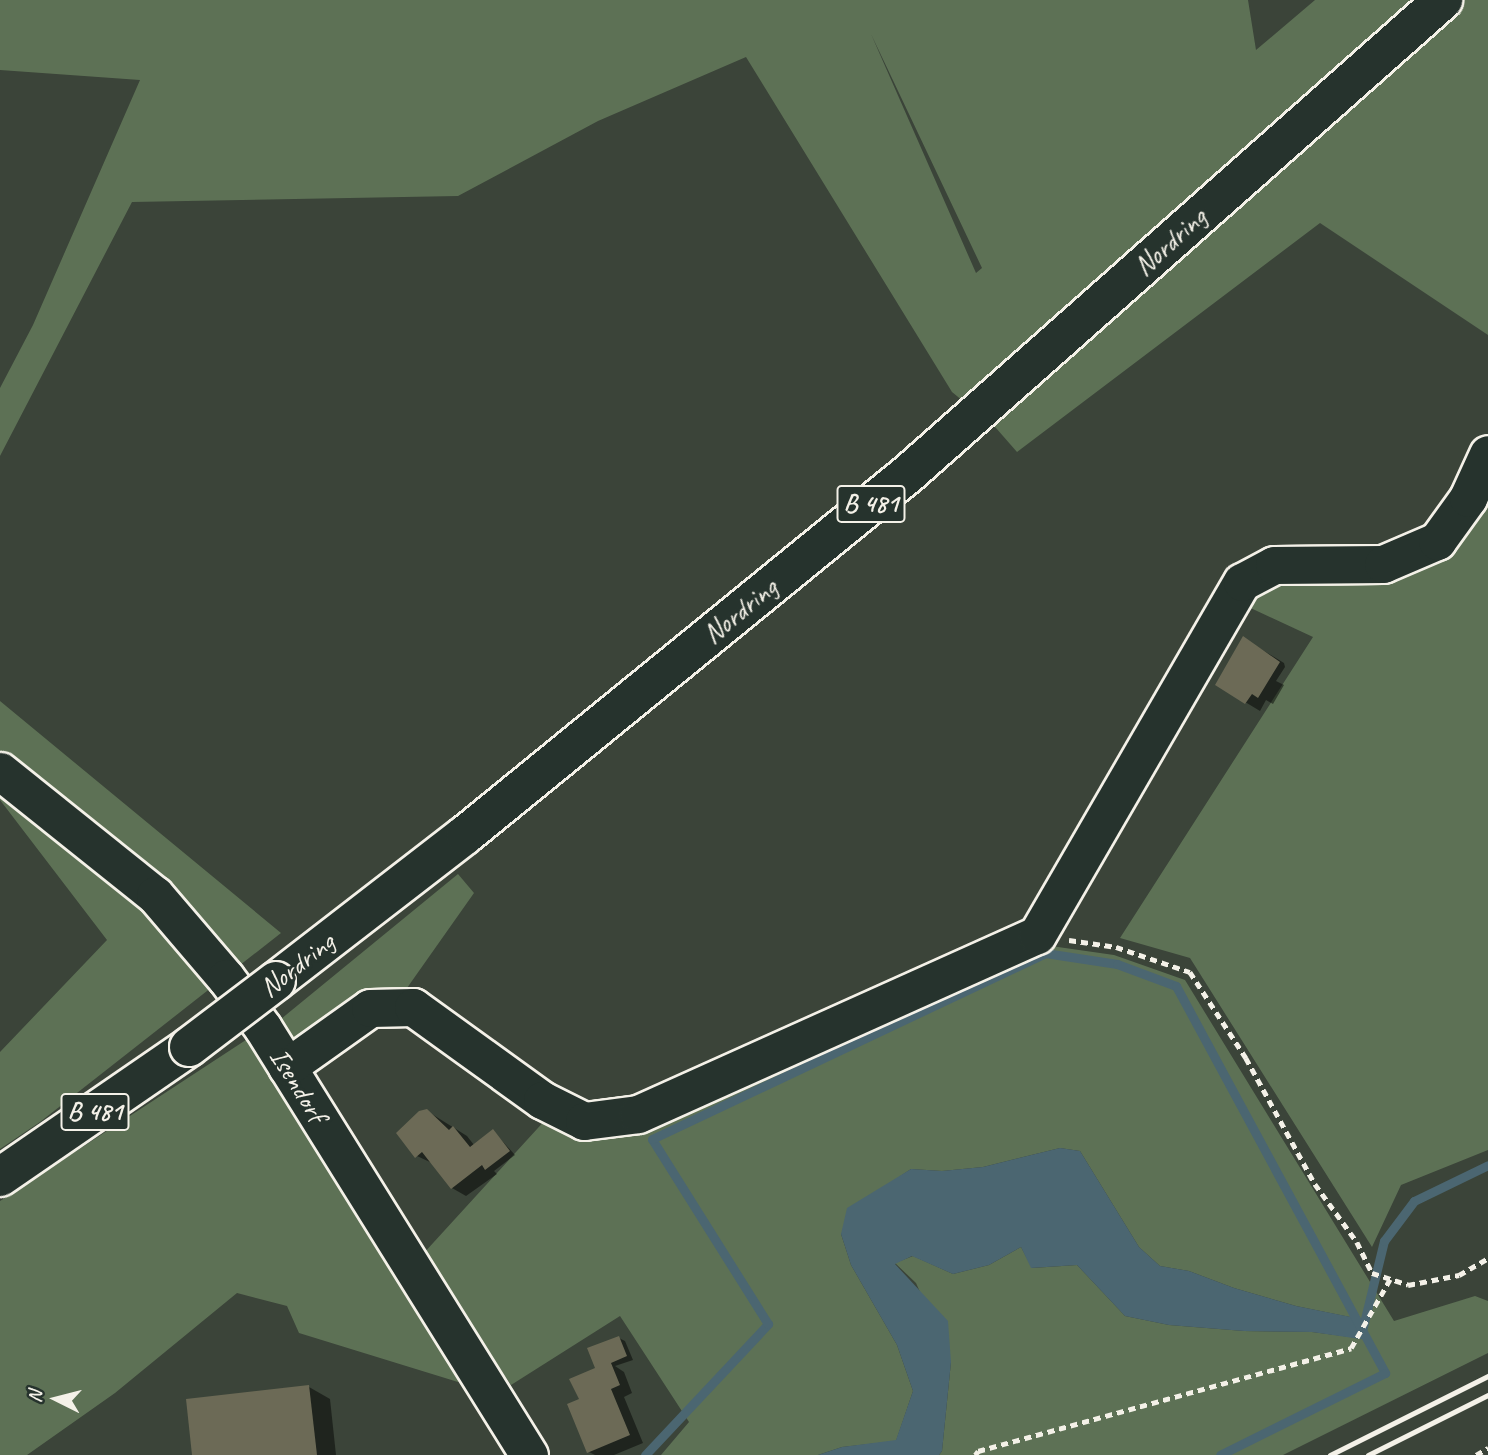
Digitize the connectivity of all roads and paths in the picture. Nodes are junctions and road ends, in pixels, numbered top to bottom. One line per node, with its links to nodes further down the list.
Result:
1 (1443, 0): 6 (main road, Nordring / B 481, bridge)
2 (1488, 454): 4 (street)
3 (0, 771): 5 (street, Isendorf)
4 (1037, 935): 5 (street); 8 (path)
5 (286, 1067): 10 (street, Isendorf)
6 (0, 1177)
7 (1488, 1258): 8 (path)
8 (1390, 1279): 11 (path)
9 (1488, 1448): 12 (path)
10 (529, 1455)
11 (975, 1455)
12 (1476, 1455)

